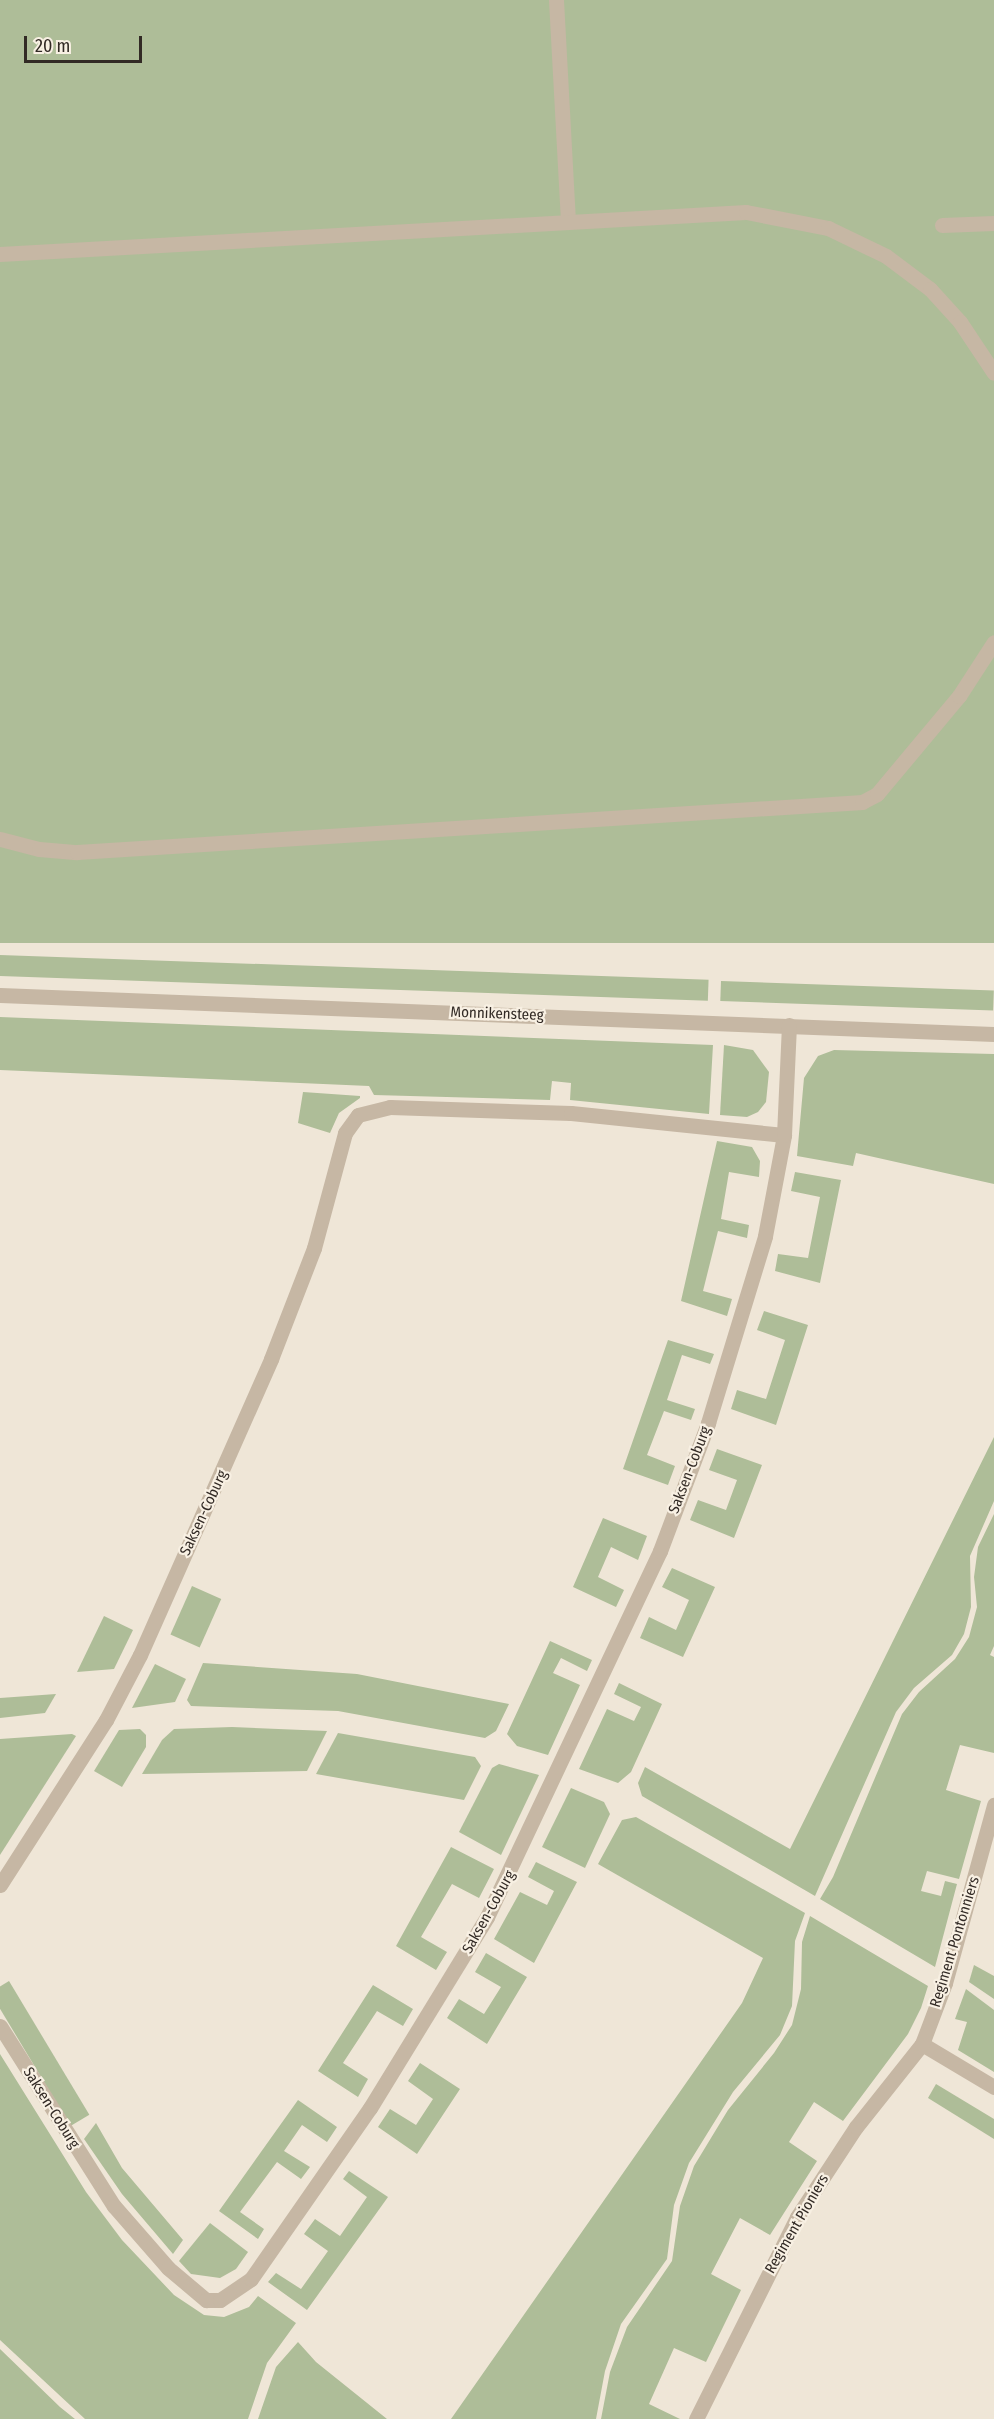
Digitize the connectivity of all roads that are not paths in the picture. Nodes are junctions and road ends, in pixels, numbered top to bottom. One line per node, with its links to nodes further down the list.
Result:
1 (556, 0): 2 (street)
2 (568, 220): 5 (street); 6 (street)
3 (994, 223): 4 (street)
4 (942, 225)
5 (0, 254)
6 (994, 373)
7 (994, 642): 8 (street)
8 (0, 839)
9 (0, 996): 10 (street, Monnikensteeg)
10 (789, 1025): 11 (street, Monnikensteeg); 12 (street, Saksen-Coburg)
11 (994, 1034)
12 (784, 1135): 14 (street, Saksen-Coburg); 15 (street, Saksen-Coburg)
13 (994, 1805): 16 (street, Regiment Pontonniers)
14 (0, 1885)
15 (0, 2026)
16 (922, 2044): 17 (street); 18 (street, Regiment Pioniers)
17 (994, 2086)
18 (696, 2419)

